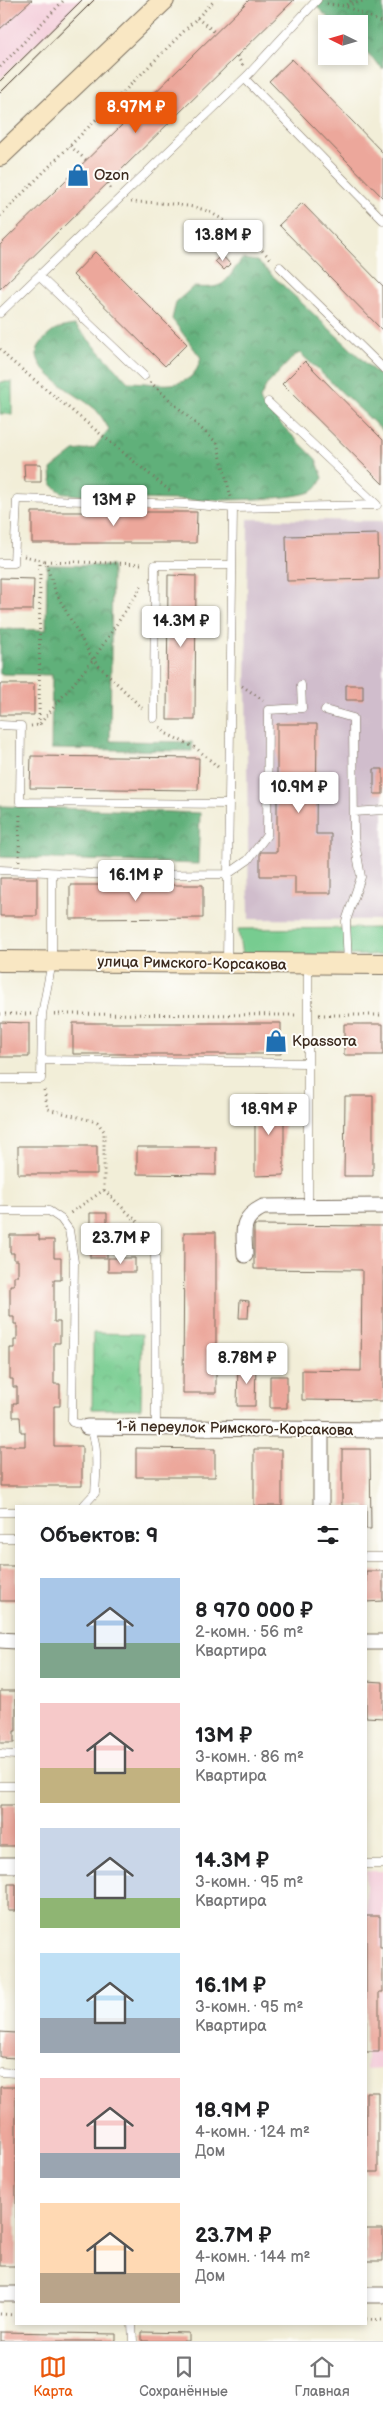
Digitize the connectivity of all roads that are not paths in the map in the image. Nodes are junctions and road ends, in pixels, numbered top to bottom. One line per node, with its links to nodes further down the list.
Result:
1 (164, 0): 4 (street)
2 (317, 0): 3 (lane)
3 (245, 79): 5 (lane); 7 (lane)
4 (0, 156)
5 (383, 220)
6 (280, 267): 9 (lane)
7 (39, 276): 8 (lane); 10 (lane)
8 (0, 313)
9 (383, 368)
10 (144, 376)
11 (268, 402): 12 (lane)
12 (380, 506): 13 (lane)
13 (233, 508): 14 (lane); 15 (lane)
14 (0, 563)
15 (232, 565): 18 (lane); 20 (lane)
16 (301, 685): 25 (lane)
17 (326, 710): 22 (lane)
18 (154, 718)
19 (0, 726): 20 (lane)
20 (229, 804): 25 (lane)
21 (383, 810): 22 (lane)
22 (354, 812): 30 (lane)
23 (0, 870): 24 (lane)
24 (52, 872): 25 (lane); 27 (lane)
25 (228, 874): 28 (lane)
26 (0, 961): 27 (street, улица Римского-Корсакова)
27 (52, 962): 28 (street, улица Римского-Корсакова); 32 (lane)
28 (227, 964): 29 (street, улица Римского-Корсакова)
29 (308, 964): 30 (street, улица Римского-Корсакова); 33 (lane)
30 (348, 964): 31 (street, улица Римского-Корсакова)
31 (383, 964)
32 (41, 1060): 33 (lane); 34 (lane)
33 (307, 1063): 36 (lane)
34 (0, 1079)
35 (383, 1206): 36 (street)
36 (308, 1207): 39 (street)
37 (0, 1210): 40 (lane)
38 (154, 1239): 41 (lane)
39 (244, 1255)
40 (87, 1427): 41 (street, 1-й переулок Римского-Корсакова); 44 (lane)
41 (156, 1427): 42 (street, 1-й переулок Римского-Корсакова)
42 (321, 1429): 43 (street, 1-й переулок Римского-Корсакова); 45 (street)
43 (383, 1430)
44 (84, 1505)
45 (321, 1505)
46 (0, 1512): 47 (lane)
47 (15, 1512)
48 (0, 1538): 49 (lane)
49 (15, 1538)
50 (383, 1557): 51 (lane)
51 (367, 1558)
52 (0, 1640): 53 (street)
53 (15, 1640)
54 (367, 1642): 55 (street)
55 (383, 1642)
56 (0, 1754): 57 (lane)
57 (15, 1754)
58 (0, 1786): 59 (lane)
59 (15, 1786)
60 (367, 1864): 61 (lane)
61 (383, 1864)
62 (0, 1865): 63 (street)
63 (15, 1865)
64 (0, 2072): 65 (lane)
65 (15, 2073)
66 (0, 2294): 67 (street)
67 (15, 2294)
68 (367, 2295): 69 (street)
69 (383, 2295)
70 (132, 2325): 71 (lane)
71 (133, 2341)

